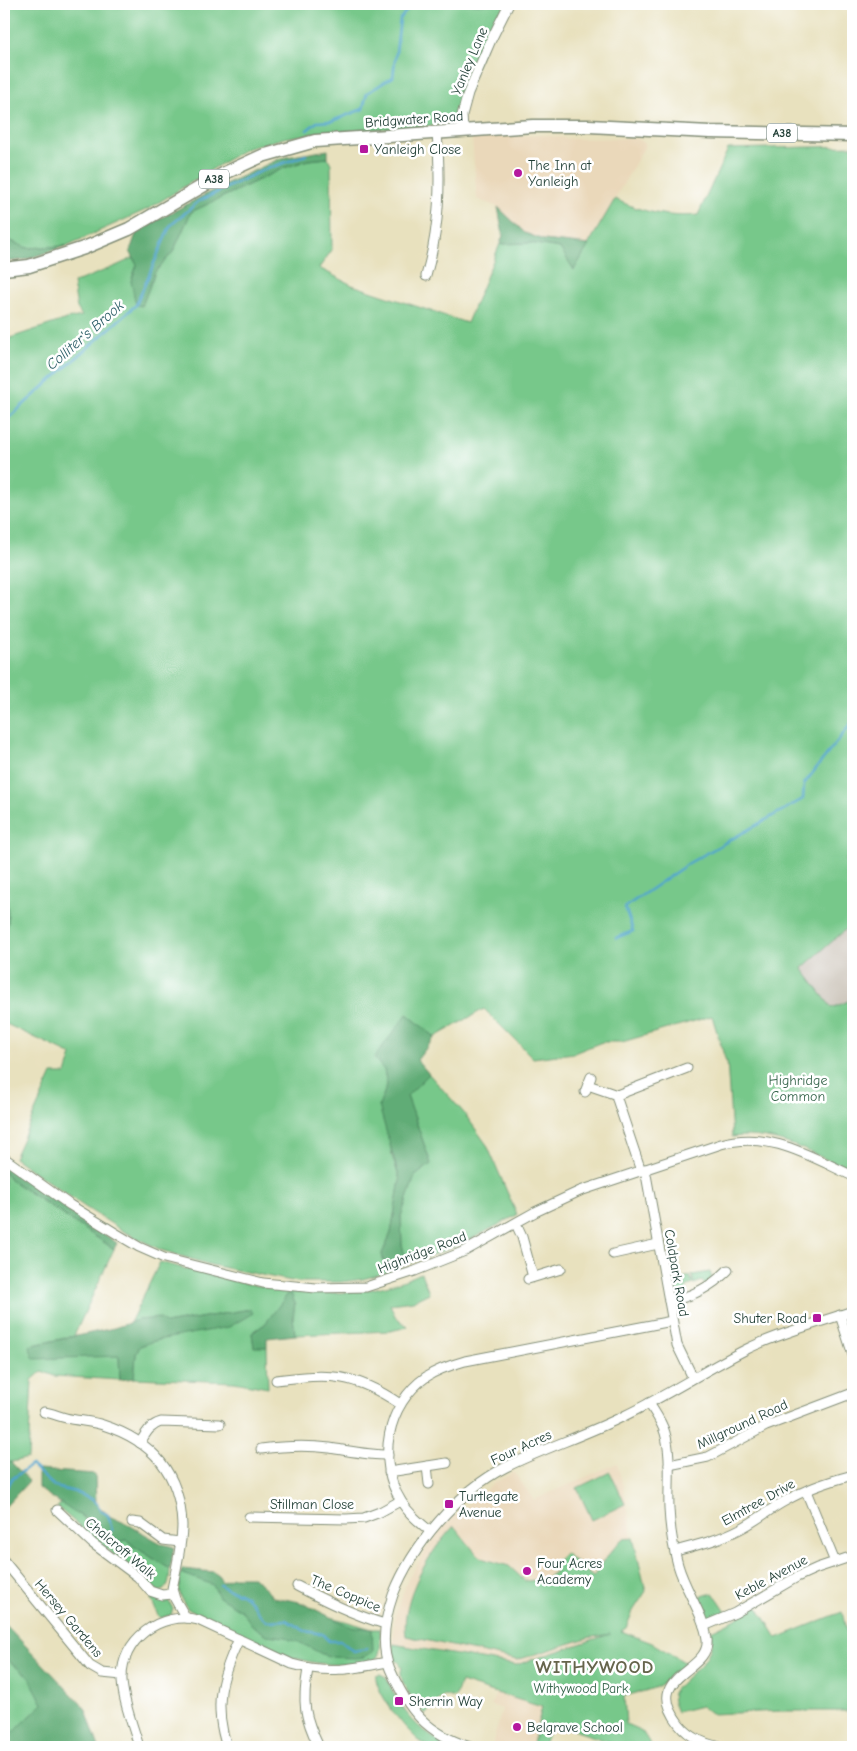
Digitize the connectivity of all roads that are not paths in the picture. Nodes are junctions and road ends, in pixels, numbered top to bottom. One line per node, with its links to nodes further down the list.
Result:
1 (509, 4): 2 (street, Yanley Lane)
2 (463, 131): 3 (highway, Bridgwater Road / A38); 4 (highway, Bridgwater Road / A38)
3 (437, 132): 5 (highway, Bridgwater Road / A38); 6 (street)
4 (853, 135)
5 (4, 270)
6 (426, 276)
7 (687, 1068): 9 (street)
8 (588, 1084): 9 (street)
9 (617, 1095): 11 (street, Coldpark Road)
10 (4, 1158): 13 (street, Highridge Road)
11 (643, 1170): 12 (street, Highridge Road); 13 (street, Highridge Road); 14 (street, Coldpark Road)
12 (853, 1176)
13 (516, 1224): 16 (street)
14 (658, 1244): 15 (street); 18 (street, Coldpark Road)
15 (613, 1254)
16 (561, 1269)
17 (728, 1270): 18 (street)
18 (668, 1301): 21 (street, Coldpark Road)
19 (853, 1311): 20 (street, Four Acres)
20 (840, 1315): 22 (street); 23 (street, Four Acres)
21 (672, 1321): 23 (street, Coldpark Road); 27 (street)
22 (853, 1355)
23 (693, 1378): 26 (street, Four Acres)
24 (276, 1380): 27 (street)
25 (853, 1393): 34 (street, Millground Road)
26 (649, 1403): 34 (street); 44 (street, Four Acres)
27 (400, 1404): 32 (street)
28 (44, 1412): 30 (street)
29 (220, 1424): 30 (street)
30 (140, 1443): 45 (street)
31 (261, 1449): 32 (street)
32 (388, 1455): 36 (street)
33 (447, 1462): 35 (street)
34 (669, 1465): 46 (street)
35 (427, 1466): 36 (street); 38 (street)
36 (389, 1472): 40 (street)
37 (853, 1475): 39 (street, Elmtree Drive)
38 (429, 1484)
39 (806, 1491): 46 (street, Elmtree Drive); 49 (street)
40 (400, 1501): 42 (street, Stillman Close); 44 (street)
41 (57, 1510): 51 (street, Chalcroft Walk)
42 (249, 1517)
43 (132, 1522): 45 (street)
44 (430, 1531): 53 (street, Four Acres)
45 (180, 1542): 51 (street)
46 (675, 1551): 54 (street)
47 (853, 1556): 49 (street, Keble Avenue)
48 (4, 1561): 58 (street, Hersey Gardens)
49 (835, 1562): 54 (street, Keble Avenue)
50 (297, 1586): 53 (street, The Coppice)
51 (173, 1594): 52 (street)
52 (186, 1618): 55 (street); 58 (street)
53 (386, 1624): 56 (street, Four Acres)
54 (704, 1626): 63 (street)
55 (239, 1639): 57 (street); 61 (street)
56 (387, 1662): 57 (street); 59 (street, Four Acres)
57 (308, 1669): 62 (street)
58 (122, 1675): 60 (street)
59 (464, 1746)
60 (138, 1747)
61 (226, 1747)
62 (319, 1747)
63 (725, 1747)

